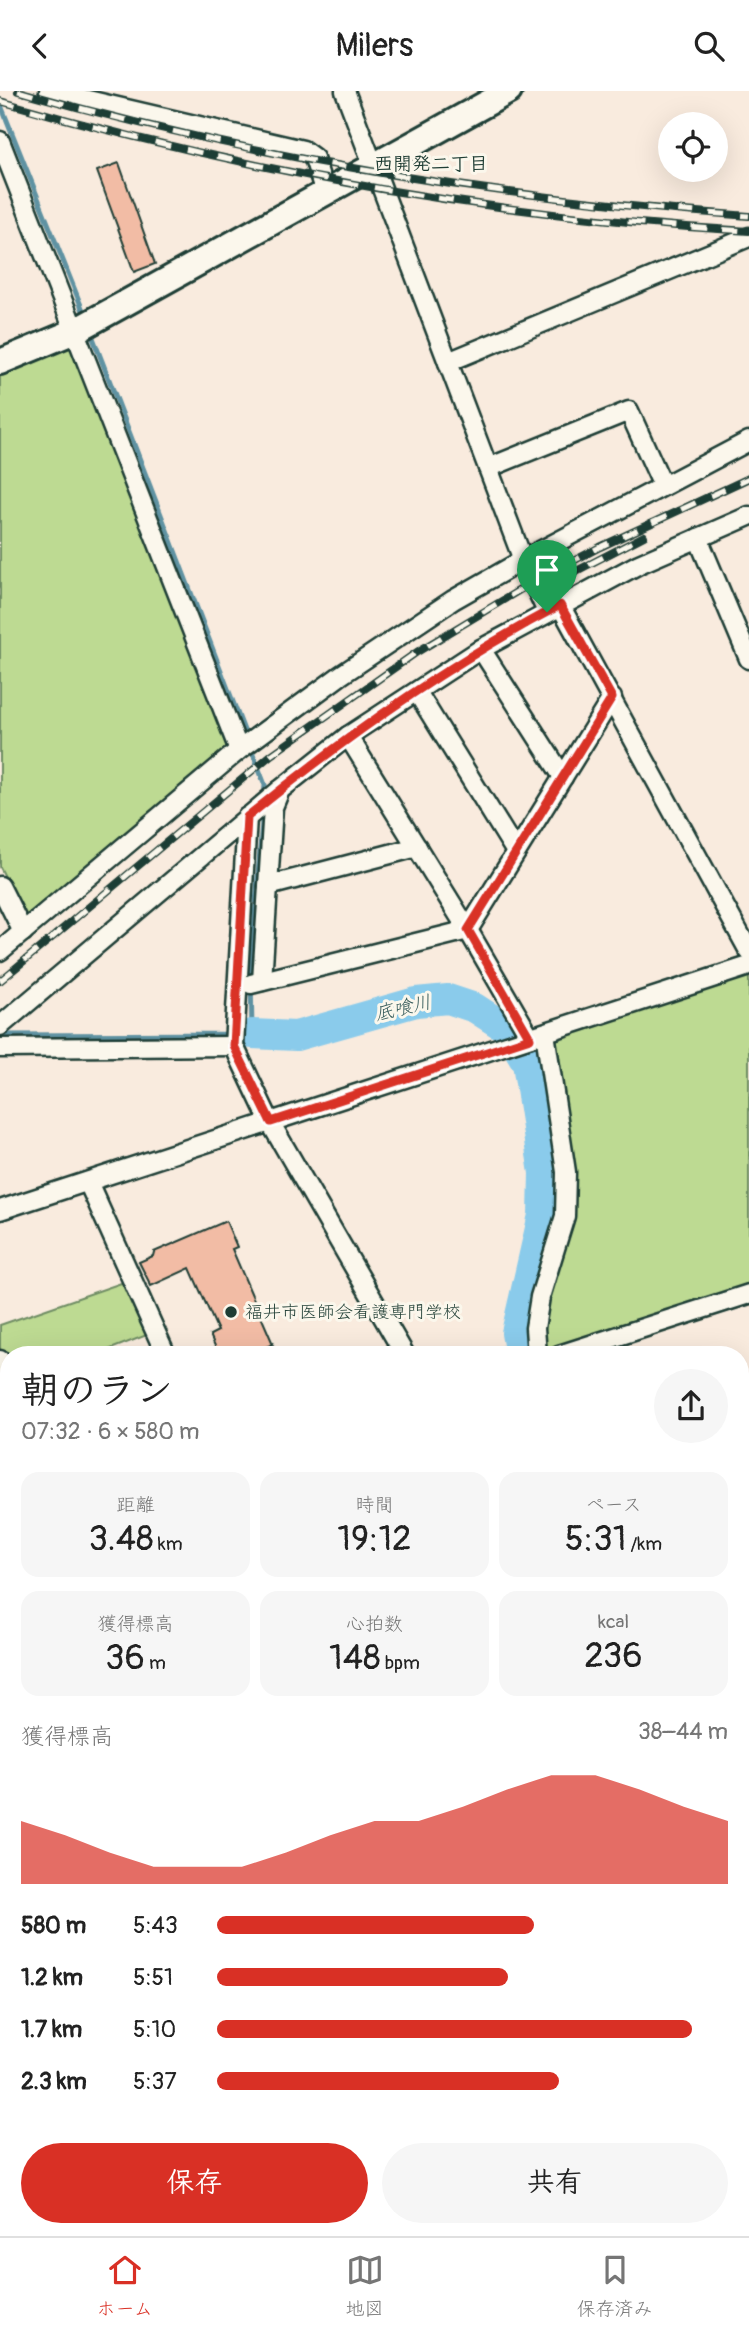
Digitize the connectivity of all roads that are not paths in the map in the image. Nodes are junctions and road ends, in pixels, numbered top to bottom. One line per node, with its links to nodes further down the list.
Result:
1 (49, 91): 6 (street)
2 (345, 91): 5 (street)
3 (509, 91): 5 (street)
4 (0, 141): 8 (street)
5 (373, 167): 6 (street); 10 (street)
6 (325, 193): 8 (street)
7 (749, 237): 10 (street)
8 (75, 331): 9 (street); 23 (street)
9 (0, 362)
10 (448, 362): 12 (street)
11 (749, 441): 13 (street)
12 (488, 468): 13 (street); 16 (street)
13 (663, 486): 16 (street)
14 (749, 516): 15 (street)
15 (698, 538): 17 (street); 19 (street)
16 (523, 560): 17 (street); 23 (street)
17 (553, 609): 18 (street); 21 (street)
18 (481, 649): 20 (street); 24 (street)
19 (749, 659)
20 (416, 692): 22 (street); 28 (street)
21 (612, 698): 24 (street); 34 (street)
22 (348, 736): 25 (street); 27 (street)
23 (239, 750): 32 (street)
24 (563, 777): 28 (street)
25 (280, 790): 26 (street); 30 (street)
26 (247, 817): 37 (street); 38 (street)
27 (417, 847): 30 (street); 31 (street)
28 (516, 852): 31 (street)
29 (0, 886): 32 (street)
30 (268, 886): 36 (street)
31 (468, 930): 36 (street); 39 (street)
32 (23, 932): 33 (street)
33 (0, 951)
34 (749, 951)
35 (749, 966): 39 (street)
36 (261, 981): 37 (street)
37 (237, 987): 40 (street)
38 (0, 1026)
39 (537, 1035): 42 (street); 48 (street)
40 (234, 1046): 41 (street); 42 (street)
41 (0, 1048)
42 (271, 1122): 43 (street); 47 (street)
43 (88, 1182): 44 (street); 46 (street)
44 (0, 1210)
45 (749, 1294): 49 (street)
46 (162, 1346)
47 (400, 1346)
48 (536, 1346)
49 (587, 1346)

